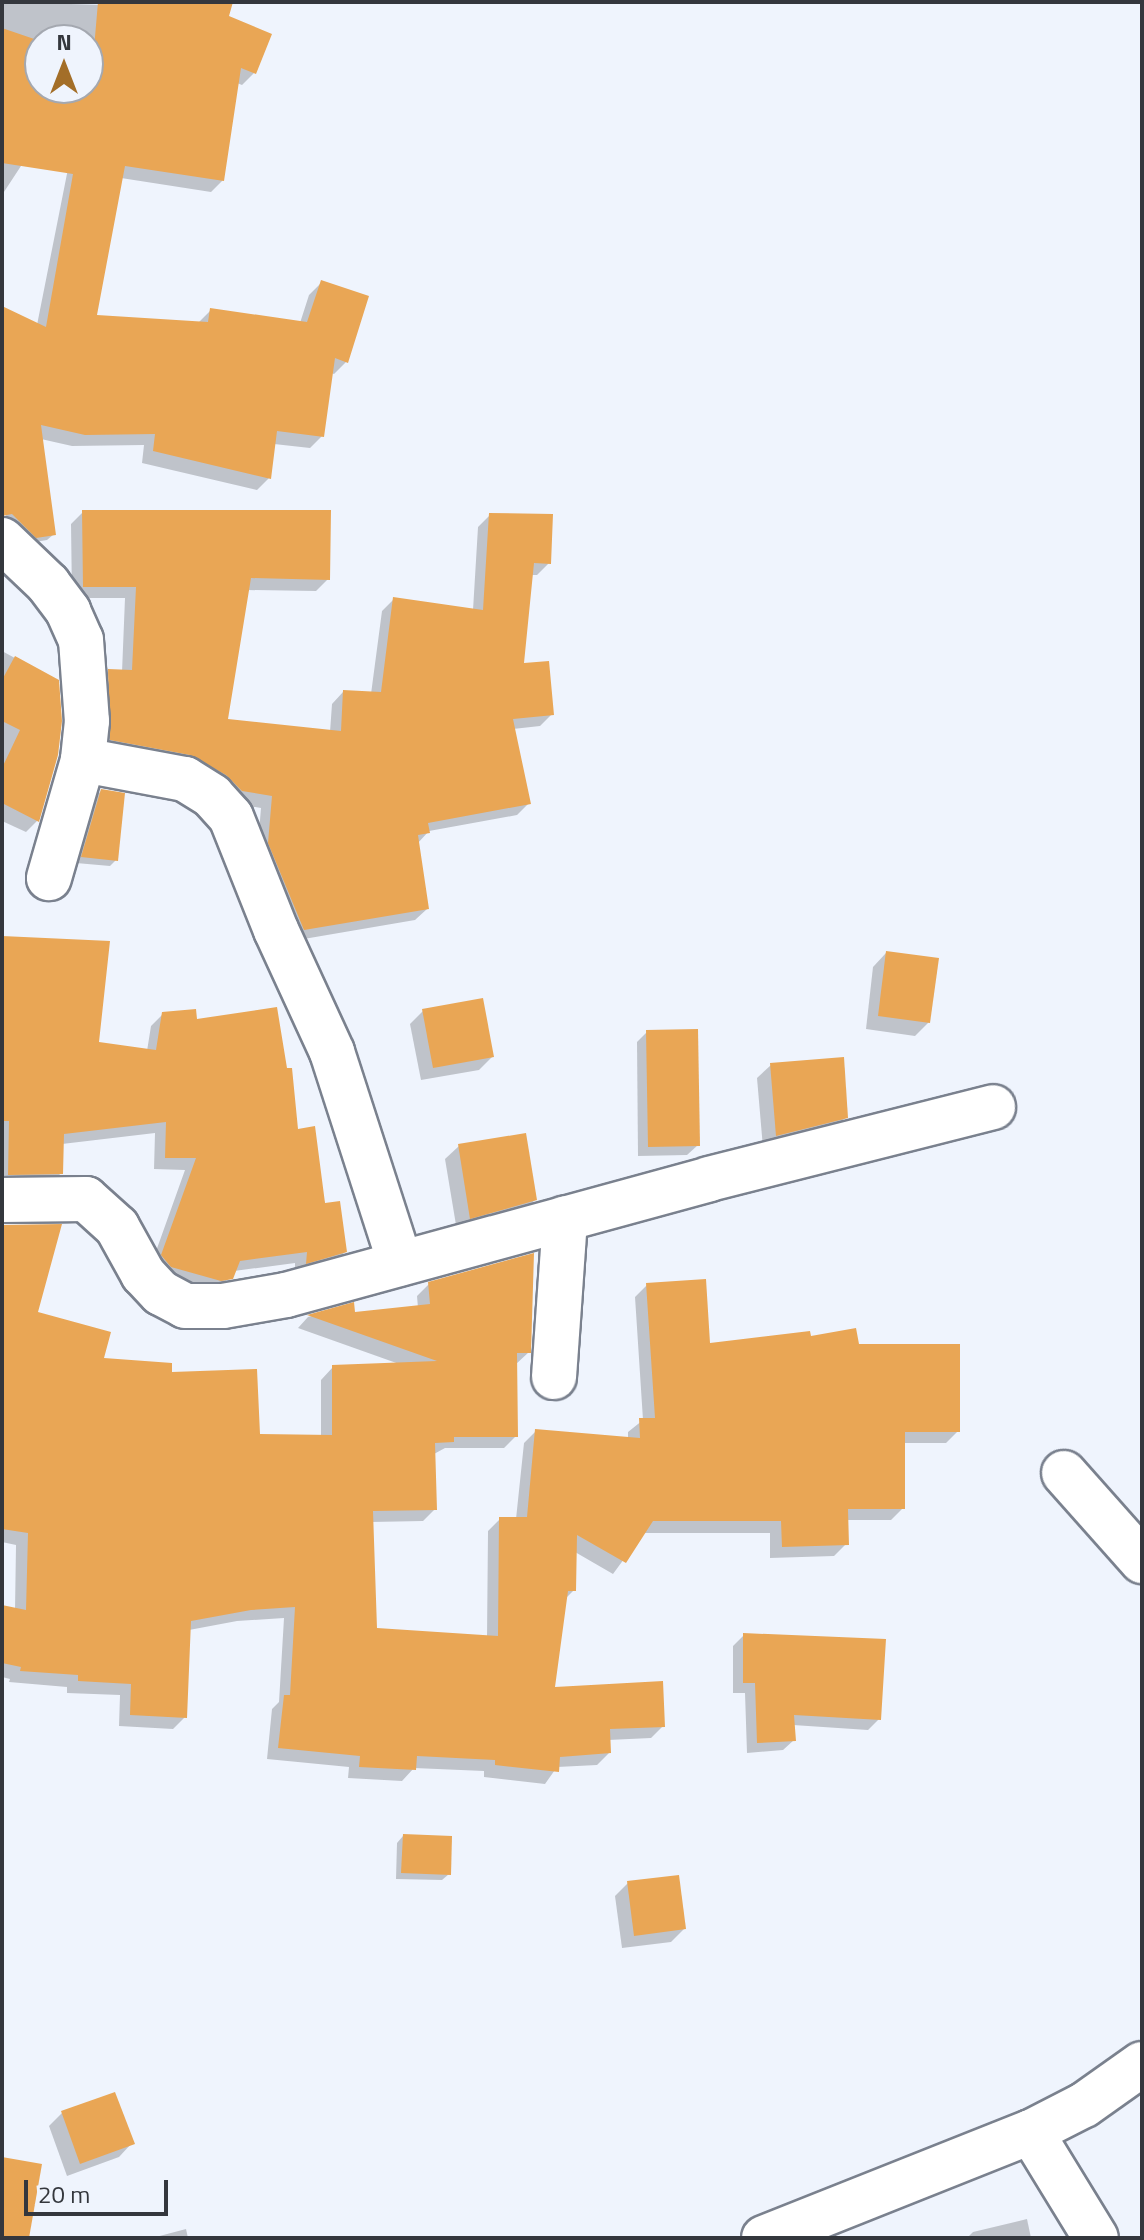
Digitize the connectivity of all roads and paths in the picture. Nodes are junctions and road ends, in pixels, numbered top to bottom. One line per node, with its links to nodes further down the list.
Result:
1 (2, 540): 2 (street)
2 (83, 760): 3 (street); 7 (street)
3 (49, 878)
4 (993, 1107): 6 (street)
5 (2, 1200): 7 (street)
6 (565, 1218): 7 (street); 8 (street)
7 (400, 1263)
8 (554, 1377)
9 (1064, 1473): 10 (street)
10 (1142, 1561)
11 (1142, 2064): 12 (street)
12 (1031, 2132): 13 (street); 14 (street)
13 (764, 2238)
14 (1096, 2238)

